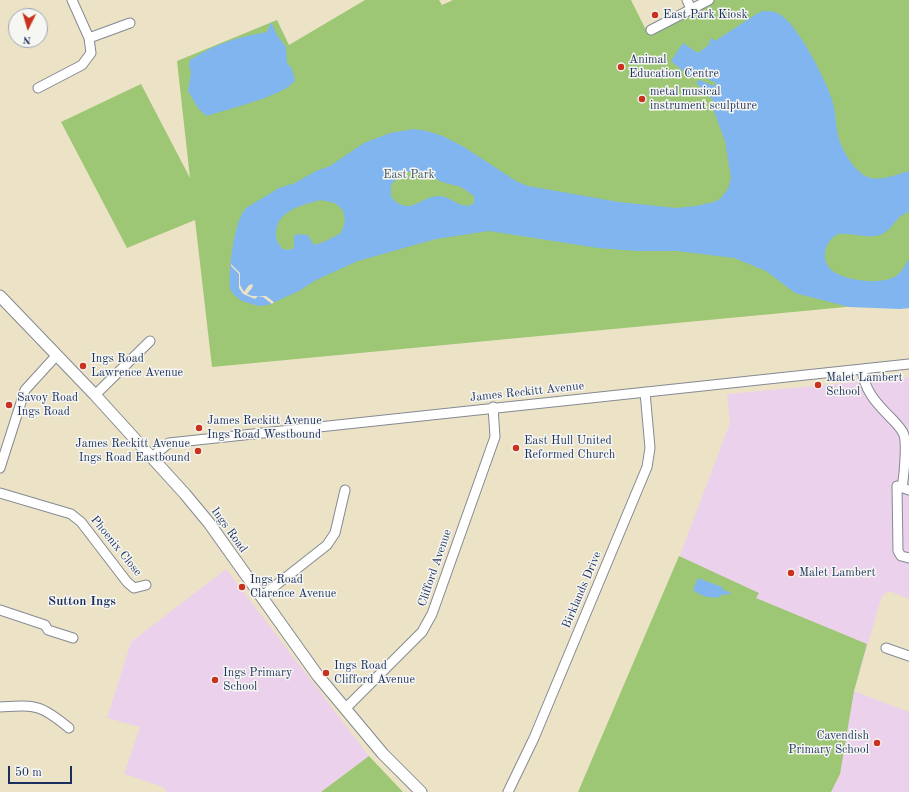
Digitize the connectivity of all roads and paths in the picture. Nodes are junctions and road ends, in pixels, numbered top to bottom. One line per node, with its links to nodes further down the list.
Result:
1 (72, 0): 7 (street)
2 (687, 0): 4 (street)
3 (709, 0): 4 (street)
4 (691, 9): 6 (street)
5 (130, 23): 7 (street)
6 (651, 30)
7 (88, 38): 8 (street)
8 (38, 88)
9 (0, 296): 11 (street, Ings Road)
10 (150, 341): 15 (street)
11 (56, 356): 15 (street, Ings Road); 18 (street)
12 (909, 364): 13 (street, James Reckitt Avenue)
13 (862, 369): 14 (street, James Reckitt Avenue); 19 (street)
14 (645, 392): 16 (street, James Reckitt Avenue); 33 (street, Birklands Drive)
15 (95, 395): 17 (street, Ings Road)
16 (493, 407): 17 (street, James Reckitt Avenue); 30 (street, Clifford Avenue)
17 (152, 457): 24 (street, Ings Road)
18 (0, 468)
19 (906, 489): 22 (street)
20 (345, 490): 24 (street)
21 (0, 493): 23 (street, Phoenix Close)
22 (909, 558)
23 (146, 585)
24 (261, 597): 30 (street, Ings Road)
25 (0, 610): 26 (street)
26 (73, 638)
27 (886, 648): 28 (street)
28 (909, 656)
29 (0, 708): 31 (street)
30 (345, 709): 32 (street, Ings Road)
31 (69, 728)
32 (421, 792)
33 (508, 792)

